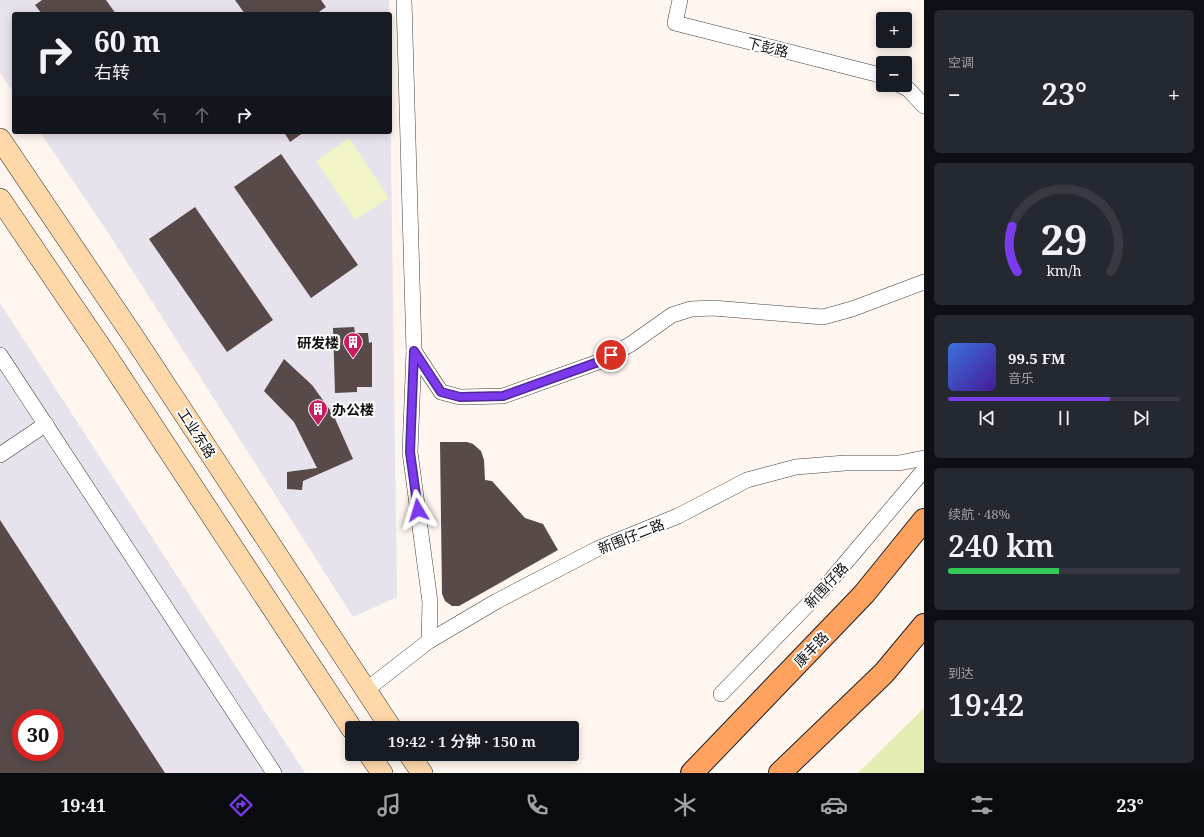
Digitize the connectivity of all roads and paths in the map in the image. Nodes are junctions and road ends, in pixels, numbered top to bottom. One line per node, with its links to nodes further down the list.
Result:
1 (404, 0): 9 (street)
2 (680, 0): 3 (street, 下彭路)
3 (876, 74)
4 (912, 92): 5 (street)
5 (924, 106)
6 (0, 140): 18 (main road, 工业东路)
7 (0, 199): 20 (main road)
8 (924, 282): 9 (street)
9 (414, 351): 17 (street)
10 (0, 355): 11 (street)
11 (46, 424): 12 (street); 24 (street)
12 (0, 454)
13 (924, 458): 17 (street, 新围仔二路)
14 (924, 470): 19 (street, 新围仔路)
15 (924, 520): 27 (main road, 康丰路)
16 (924, 625): 28 (main road)
17 (429, 641): 18 (street, 新围仔二路)
18 (366, 690): 21 (main road, 工业东路)
19 (721, 694)
20 (347, 721)
21 (387, 721)
22 (374, 761): 25 (main road)
23 (414, 761): 26 (main road)
24 (274, 773)
25 (382, 773)
26 (422, 773)
27 (692, 773)
28 (780, 773)

